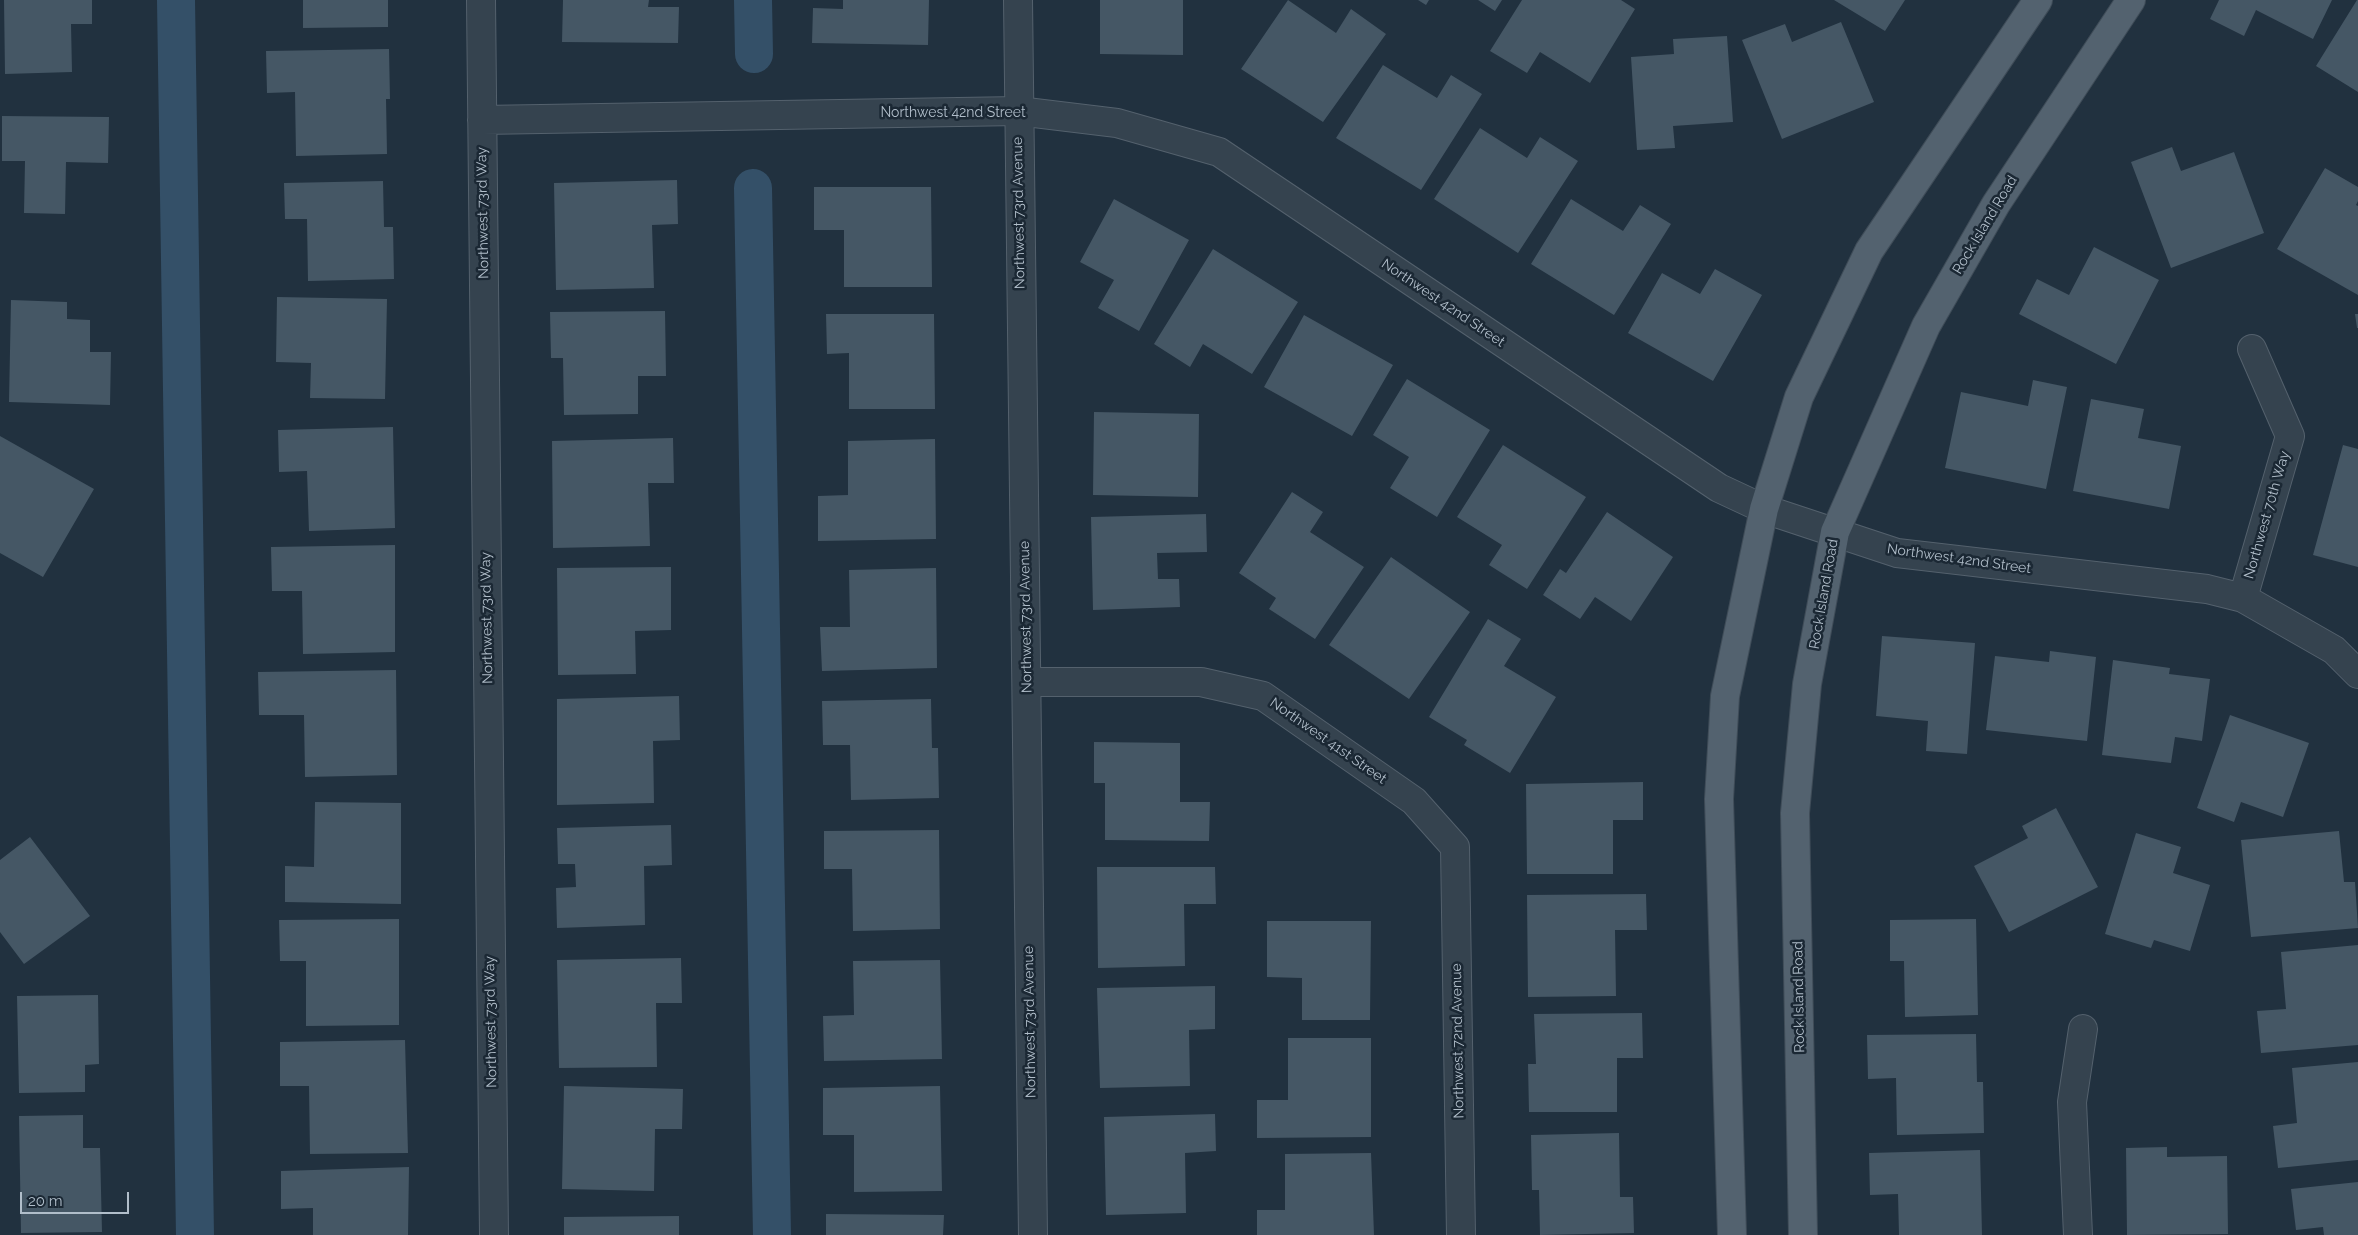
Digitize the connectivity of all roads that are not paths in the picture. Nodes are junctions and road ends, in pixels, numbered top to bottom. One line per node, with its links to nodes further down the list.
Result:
1 (481, 0): 6 (street, Northwest 73rd Way)
2 (1018, 0): 5 (street, Northwest 73rd Avenue)
3 (2038, 0): 8 (main road)
4 (2131, 0): 9 (main road, Rock Island Road)
5 (1018, 112): 6 (street, Northwest 42nd Street); 8 (street, Northwest 42nd Street); 12 (street, Northwest 73rd Avenue)
6 (482, 120): 15 (street, Northwest 73rd Way)
7 (2252, 349): 10 (street, Northwest 70th Way)
8 (1764, 509): 9 (street, Northwest 42nd Street); 18 (main road)
9 (1835, 532): 10 (street, Northwest 42nd Street); 19 (main road, Rock Island Road)
10 (2243, 598): 11 (street, Northwest 42nd Street)
11 (2358, 674)
12 (1027, 682): 13 (street, Northwest 41st Street); 16 (street, Northwest 73rd Avenue)
13 (1455, 847): 17 (street, Northwest 72nd Avenue)
14 (2083, 1029): 20 (street)
15 (494, 1235)
16 (1033, 1235)
17 (1461, 1235)
18 (1732, 1235)
19 (1803, 1235)
20 (2078, 1235)

